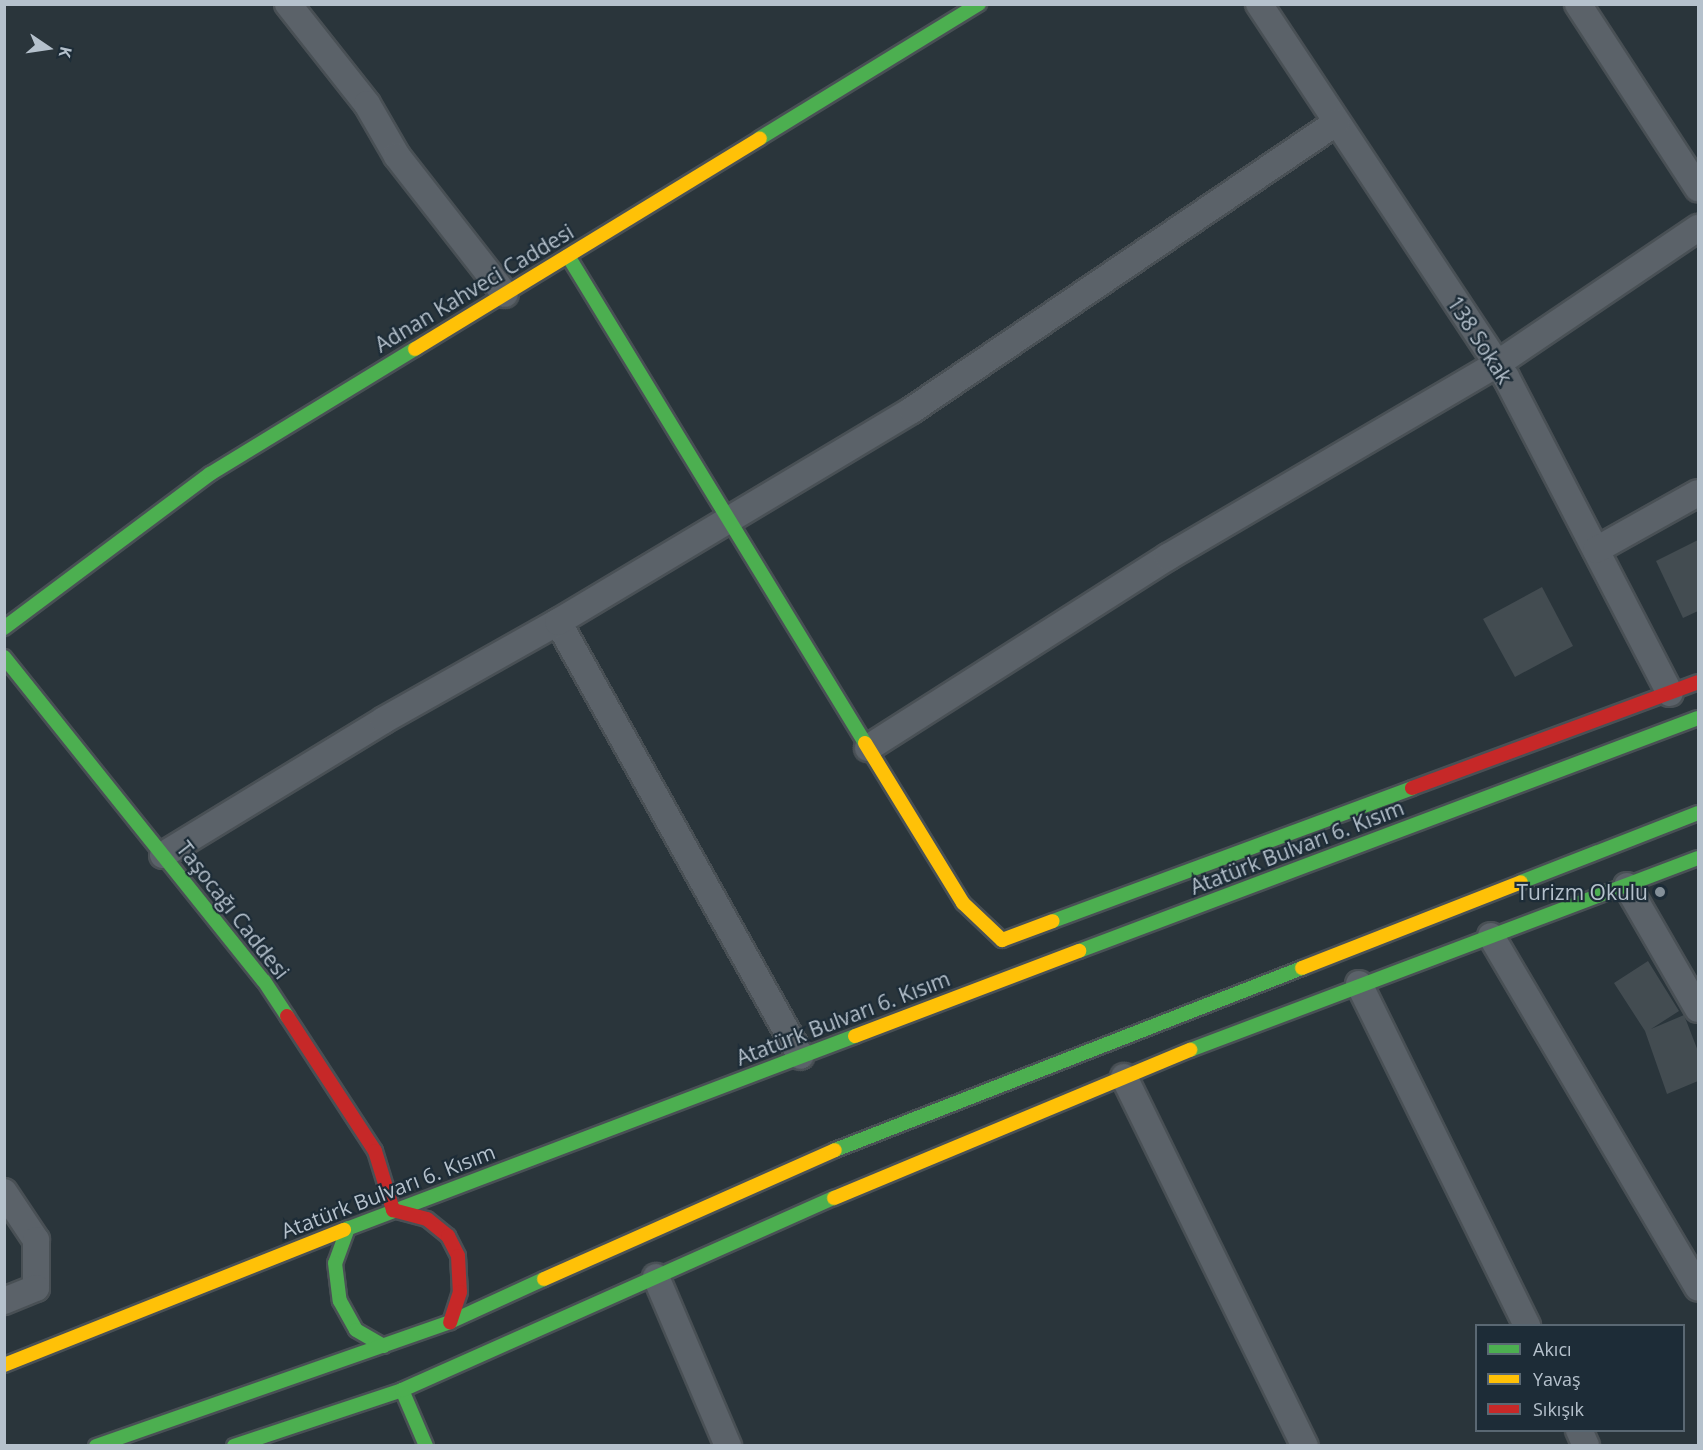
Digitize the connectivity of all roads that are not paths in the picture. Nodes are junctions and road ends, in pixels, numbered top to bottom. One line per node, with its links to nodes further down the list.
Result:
1 (288, 4): 9 (street)
2 (979, 4): 8 (main road, Adnan Kahveci Caddesi)
3 (1259, 4): 5 (street, 138 Sokak)
4 (1578, 4): 6 (street)
5 (1337, 122): 10 (street, 138 Sokak); 12 (street)
6 (1698, 188)
7 (1698, 228): 10 (street)
8 (568, 256): 9 (main road, Adnan Kahveci Caddesi); 12 (main road)
9 (505, 294): 15 (main road, Adnan Kahveci Caddesi)
10 (1497, 364): 13 (street, 138 Sokak); 20 (street)
11 (1698, 493): 13 (street)
12 (730, 521): 14 (street); 20 (main road)
13 (1596, 550): 18 (street, 138 Sokak)
14 (558, 622): 22 (street); 28 (street)
15 (4, 628)
16 (4, 657): 22 (main road, Taşocağı Caddesi)
17 (1698, 682): 18 (main road)
18 (1670, 693): 20 (main road)
19 (1698, 718): 28 (main road, Atatürk Bulvarı 6. Kısım)
20 (868, 748)
21 (1698, 813): 36 (main road)
22 (163, 855): 31 (main road, Taşocağı Caddesi)
23 (1698, 858): 24 (main road)
24 (1627, 886): 25 (main road); 27 (street)
25 (1491, 936): 26 (main road); 34 (street)
26 (1359, 984): 29 (main road); 37 (street)
27 (1698, 1009)
28 (801, 1056): 31 (main road, Atatürk Bulvarı 6. Kısım)
29 (1124, 1077): 33 (main road); 46 (street)
30 (4, 1192): 35 (street)
31 (393, 1210): 32 (main road, Atatürk Bulvarı 6. Kısım); 36 (main road)
32 (348, 1228): 38 (main road); 39 (main road, Atatürk Bulvarı 6. Kısım)
33 (656, 1277): 40 (main road); 45 (street)
34 (1698, 1288)
35 (4, 1301)
36 (450, 1322): 38 (main road)
37 (1526, 1324)
38 (384, 1346): 43 (main road)
39 (4, 1365)
40 (402, 1390): 42 (main road); 44 (main road)
41 (1579, 1432): 47 (street)
42 (241, 1444)
43 (96, 1446)
44 (426, 1446)
45 (728, 1446)
46 (1305, 1446)
47 (1586, 1446)

